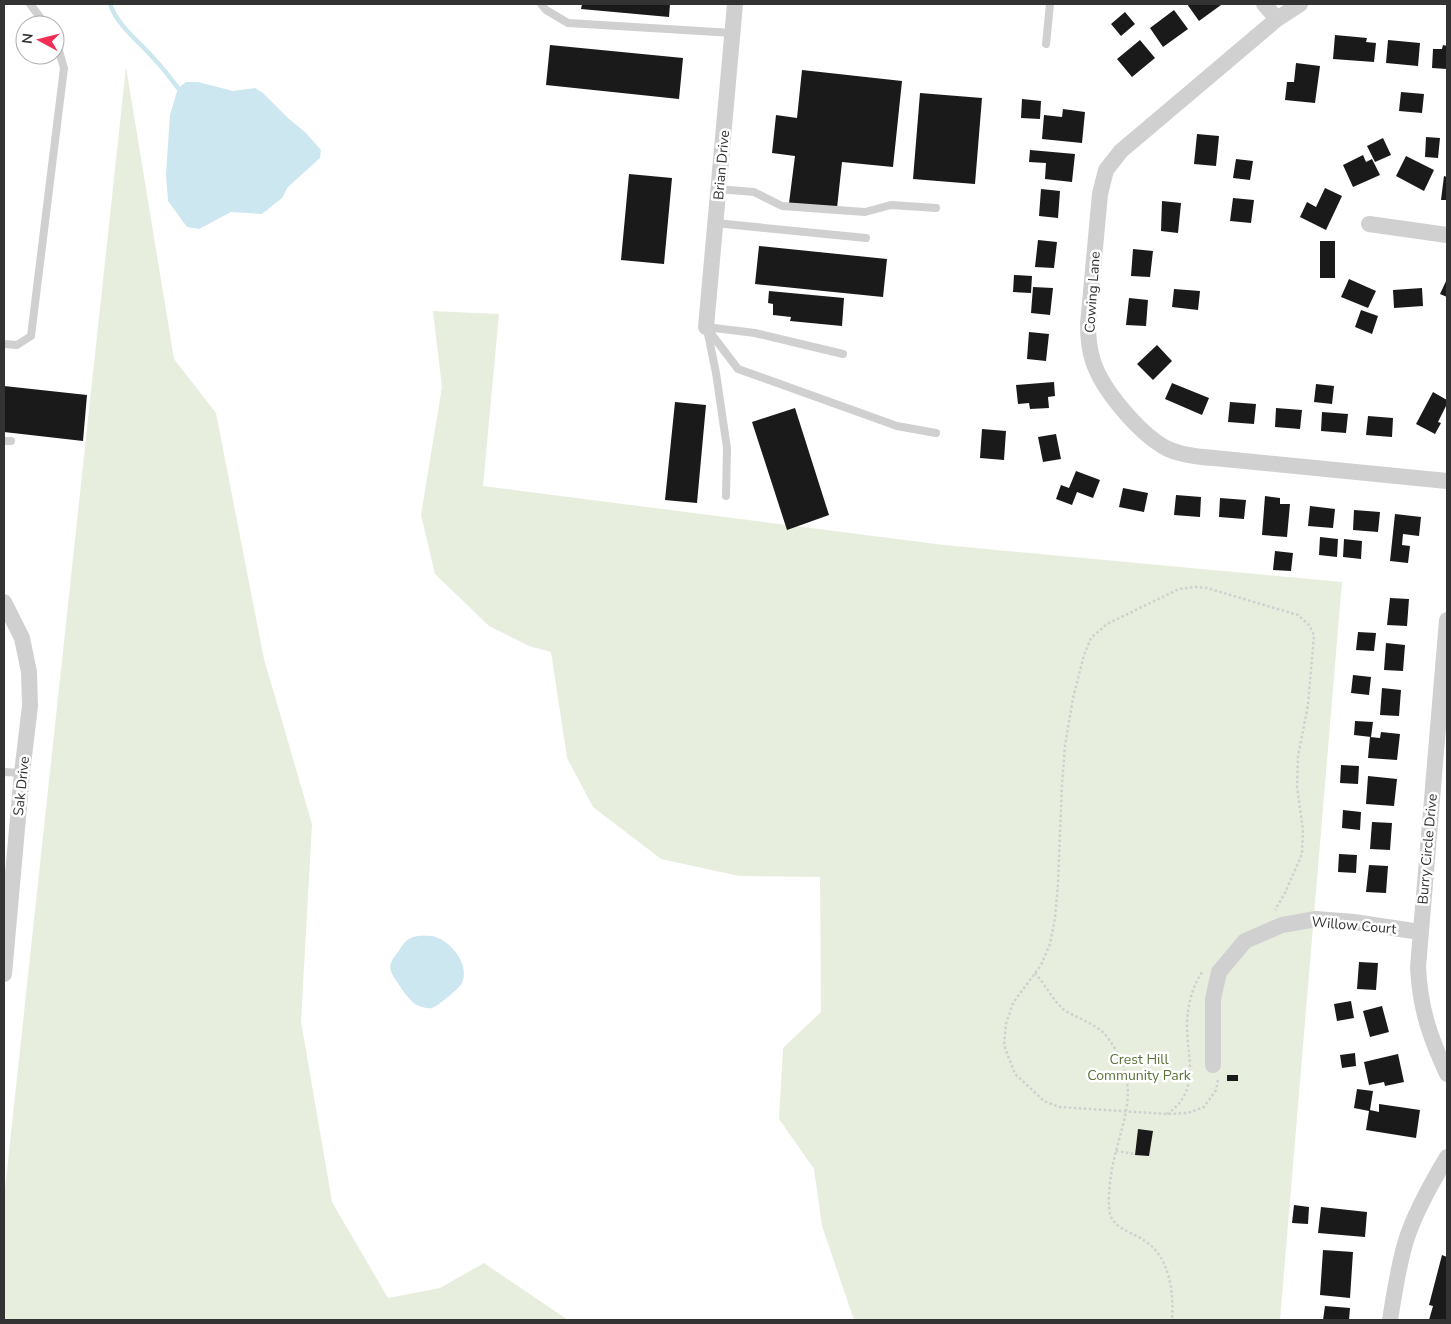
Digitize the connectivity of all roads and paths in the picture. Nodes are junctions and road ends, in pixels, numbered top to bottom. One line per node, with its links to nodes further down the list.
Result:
1 (30, 4): 7 (lane)
2 (542, 4): 9 (lane)
3 (735, 4): 9 (street, Brian Drive)
4 (1050, 4): 10 (lane)
5 (1264, 4): 8 (street)
6 (1300, 4): 8 (street, Cowing Lane)
7 (38, 15)
8 (1277, 20): 22 (street, Cowing Lane)
9 (733, 33): 12 (street, Brian Drive)
10 (1046, 44)
11 (63, 65): 19 (lane)
12 (718, 189): 13 (lane); 14 (street, Brian Drive)
13 (936, 208)
14 (715, 223): 17 (lane); 18 (street, Brian Drive)
15 (1369, 224): 16 (street)
16 (1447, 235)
17 (866, 238)
18 (706, 327): 20 (lane); 21 (lane); 23 (lane)
19 (4, 344)
20 (843, 354)
21 (936, 433)
22 (1447, 481)
23 (726, 496)
24 (4, 602): 27 (street, Sak Drive)
25 (1447, 620): 30 (street, Burry Circle Drive)
26 (4, 772): 27 (lane)
27 (22, 773): 28 (street, Sak Drive)
28 (8, 876): 32 (street, Sak Drive)
29 (1285, 894): 31 (path)
30 (1420, 932): 33 (street, Willow Court); 34 (street, Burry Circle Drive)
31 (1035, 973): 35 (path); 35 (path)
32 (4, 974)
33 (1213, 1065): 35 (path)
34 (1447, 1074)
35 (1126, 1112): 36 (path)
36 (1116, 1151): 37 (path); 39 (path)
37 (1135, 1154)
38 (1447, 1156): 40 (street)
39 (1172, 1320)
40 (1390, 1320)

